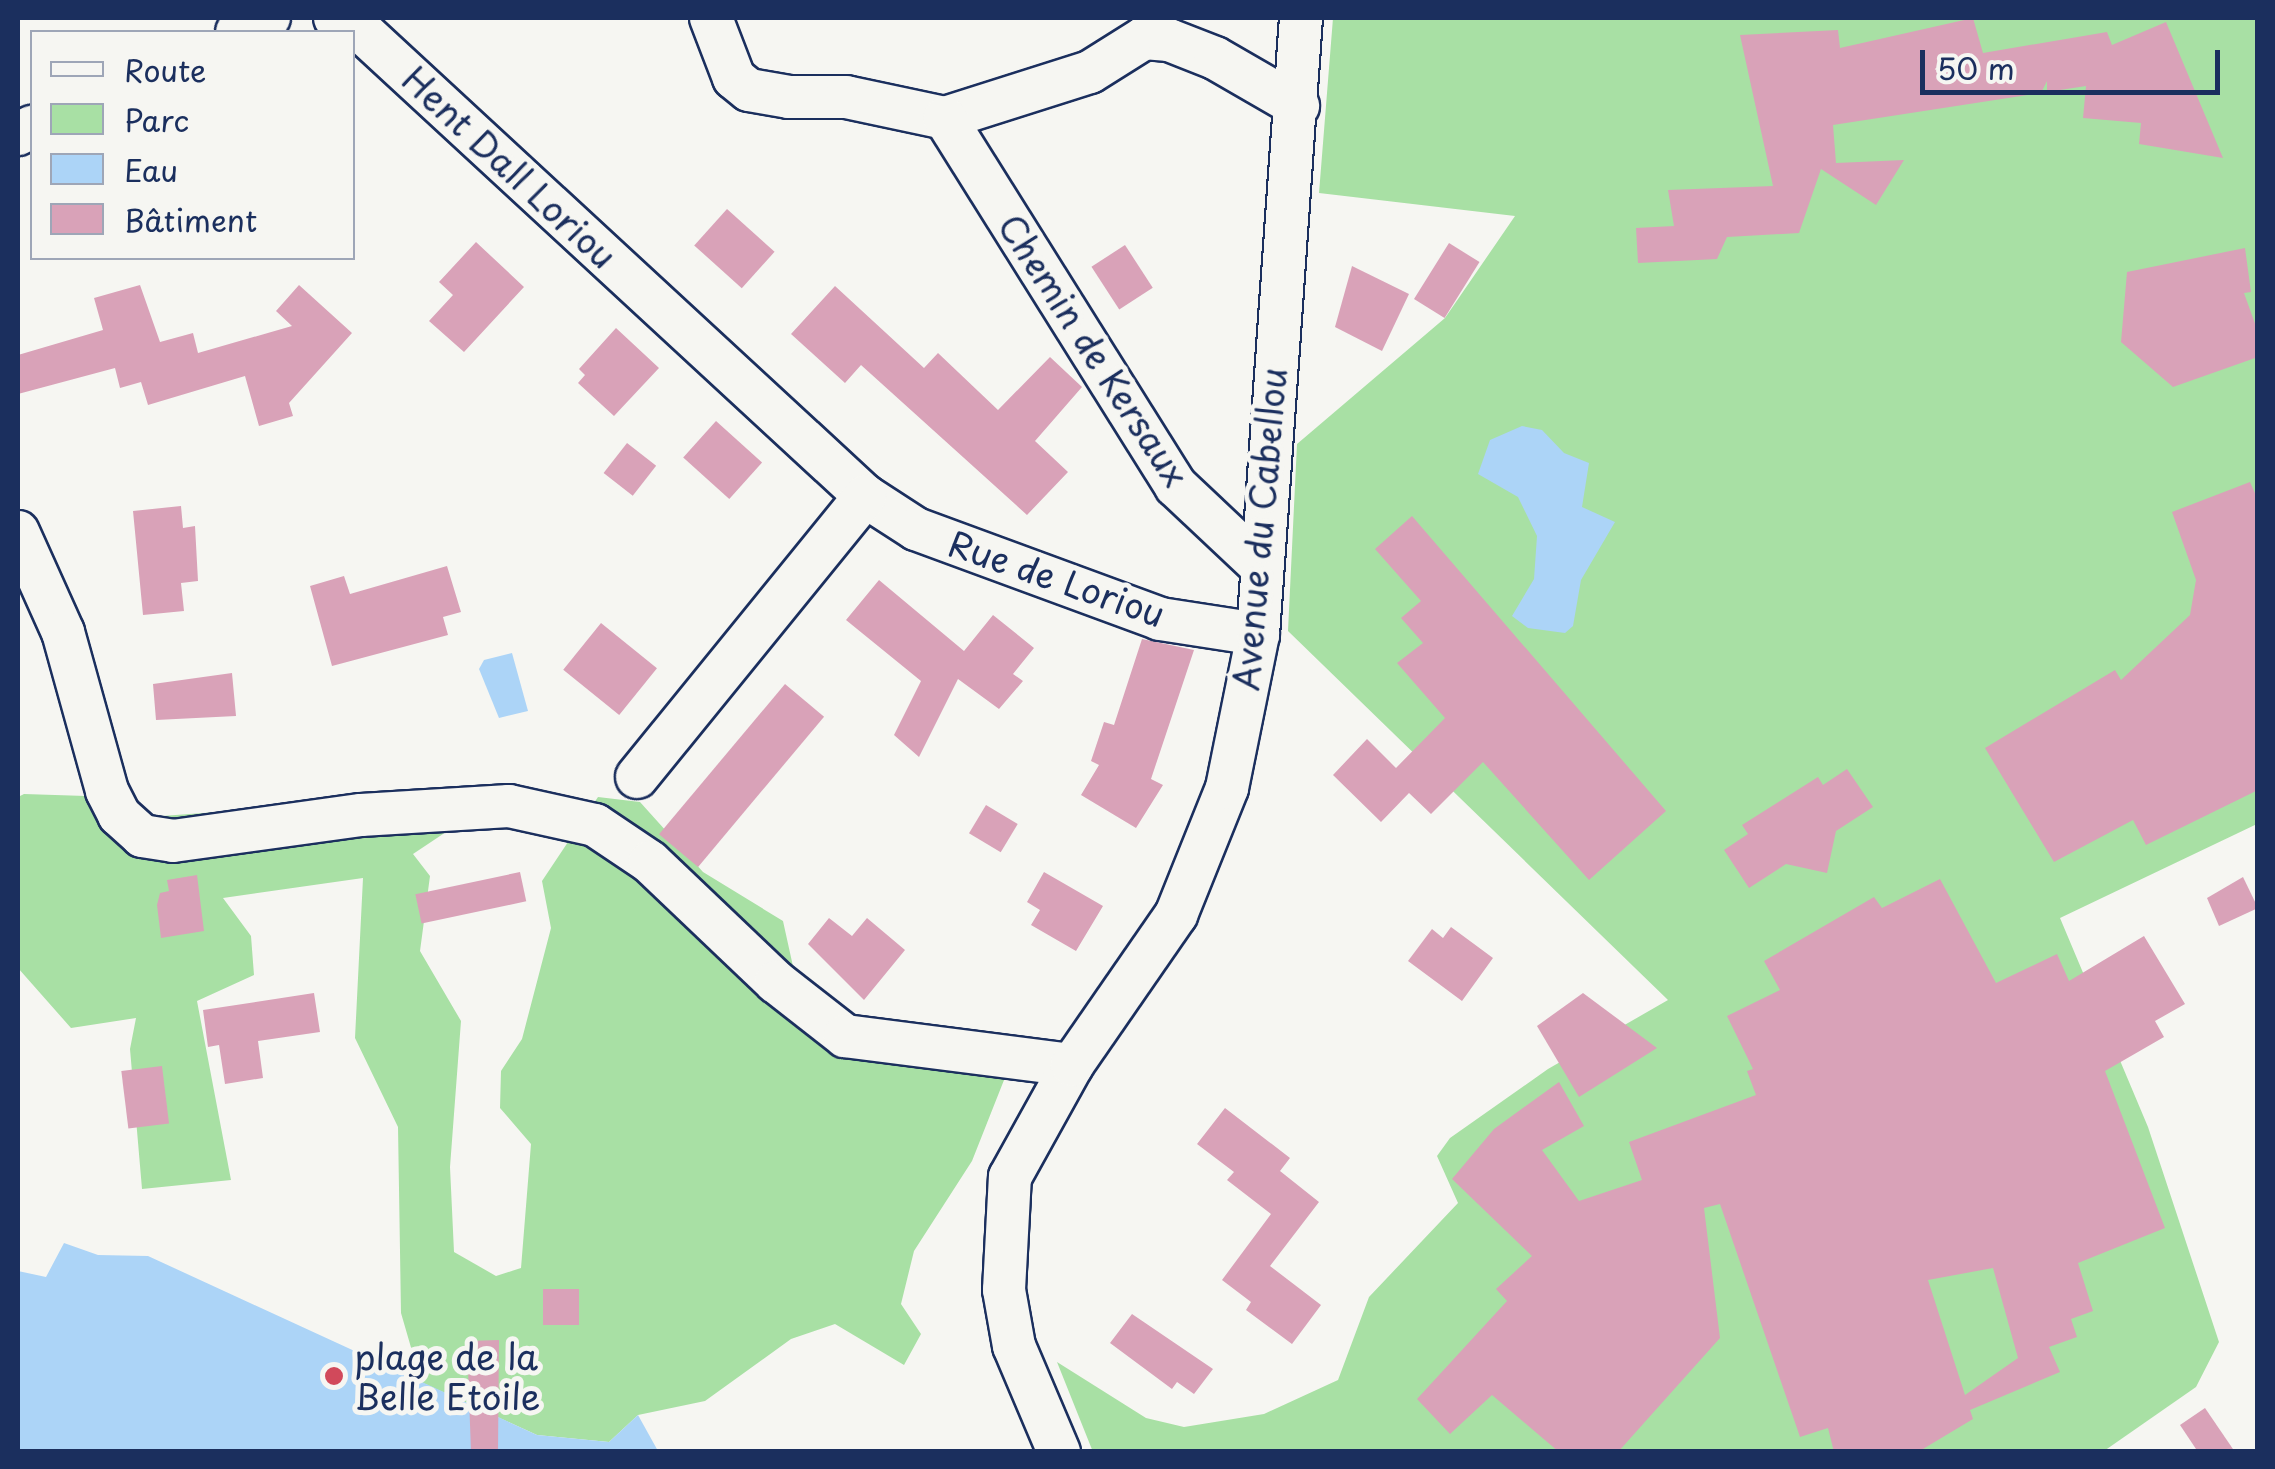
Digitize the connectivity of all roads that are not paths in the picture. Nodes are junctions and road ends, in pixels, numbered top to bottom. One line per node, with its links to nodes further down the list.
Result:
1 (269, 18): 5 (street)
2 (335, 18): 8 (street, Hent Dall Loriou)
3 (711, 18): 7 (street)
4 (1301, 18): 6 (street, Avenue du Cabellou)
5 (242, 30)
6 (1298, 106): 7 (street); 11 (street, Avenue du Cabellou)
7 (945, 118): 11 (street, Chemin de Kersaux)
8 (636, 283): 9 (street, Rue de Loriou)
9 (866, 496): 12 (street, Rue de Loriou); 13 (street)
10 (18, 532): 14 (street)
11 (1262, 567): 12 (street, Avenue du Cabellou)
12 (1258, 634): 14 (street, Avenue du Cabellou)
13 (637, 777)
14 (1072, 1065): 15 (street, Avenue du Cabellou)
15 (1059, 1452)

